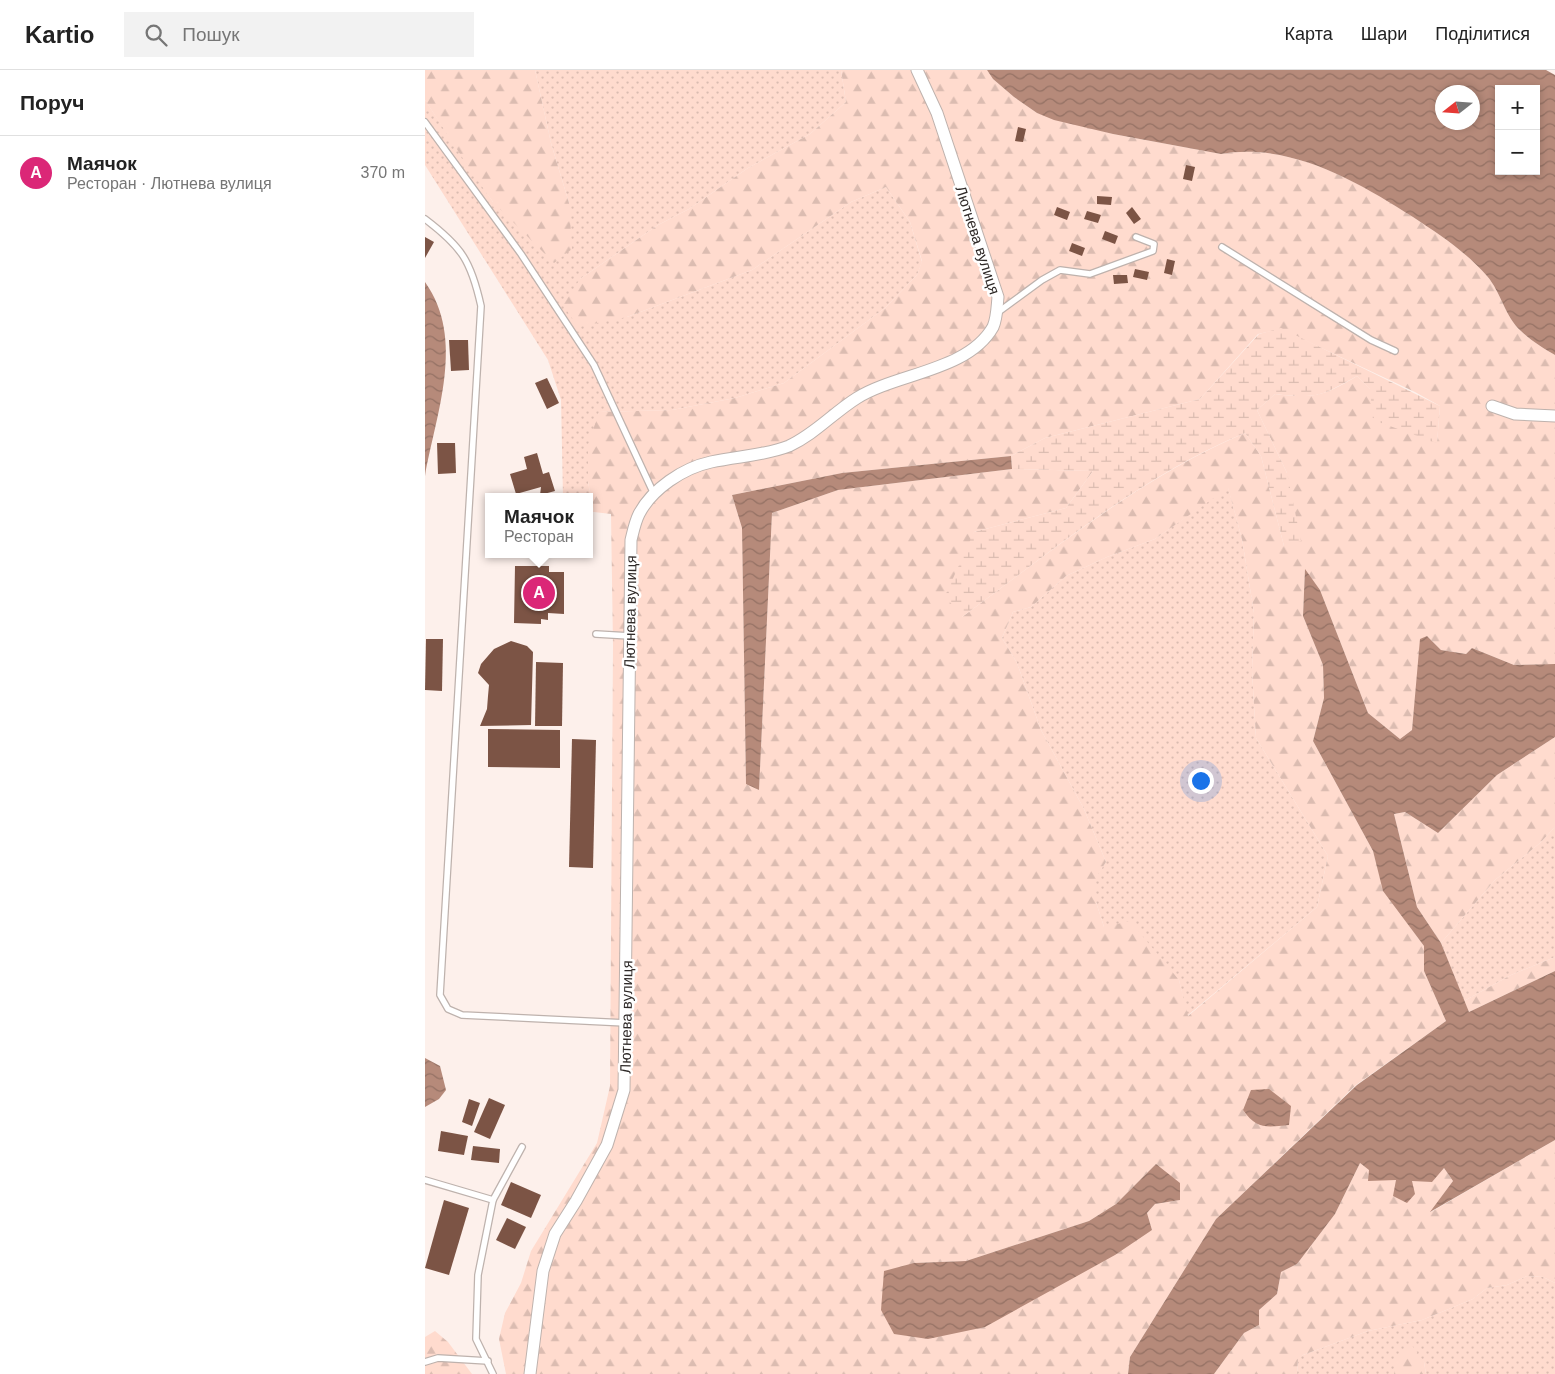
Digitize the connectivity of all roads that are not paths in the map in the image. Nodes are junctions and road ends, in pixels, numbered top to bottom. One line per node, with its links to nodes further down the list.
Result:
1 (917, 70): 6 (street, Лютнева вулиця)
2 (425, 122): 10 (lane)
3 (425, 219): 13 (lane)
4 (1136, 237): 6 (lane)
5 (1222, 248): 7 (lane)
6 (997, 313): 10 (street, Лютнева вулиця)
7 (1395, 351)
8 (1492, 406): 9 (street)
9 (1555, 416)
10 (654, 494): 12 (street, Лютнева вулиця)
11 (596, 634): 12 (lane)
12 (630, 636): 13 (street, Лютнева вулиця)
13 (626, 1023): 20 (street, Лютнева вулиця)
14 (523, 1147): 16 (lane)
15 (425, 1180): 16 (lane)
16 (493, 1200): 17 (lane)
17 (488, 1361): 18 (lane); 19 (lane)
18 (425, 1362)
19 (493, 1374)
20 (530, 1374)

